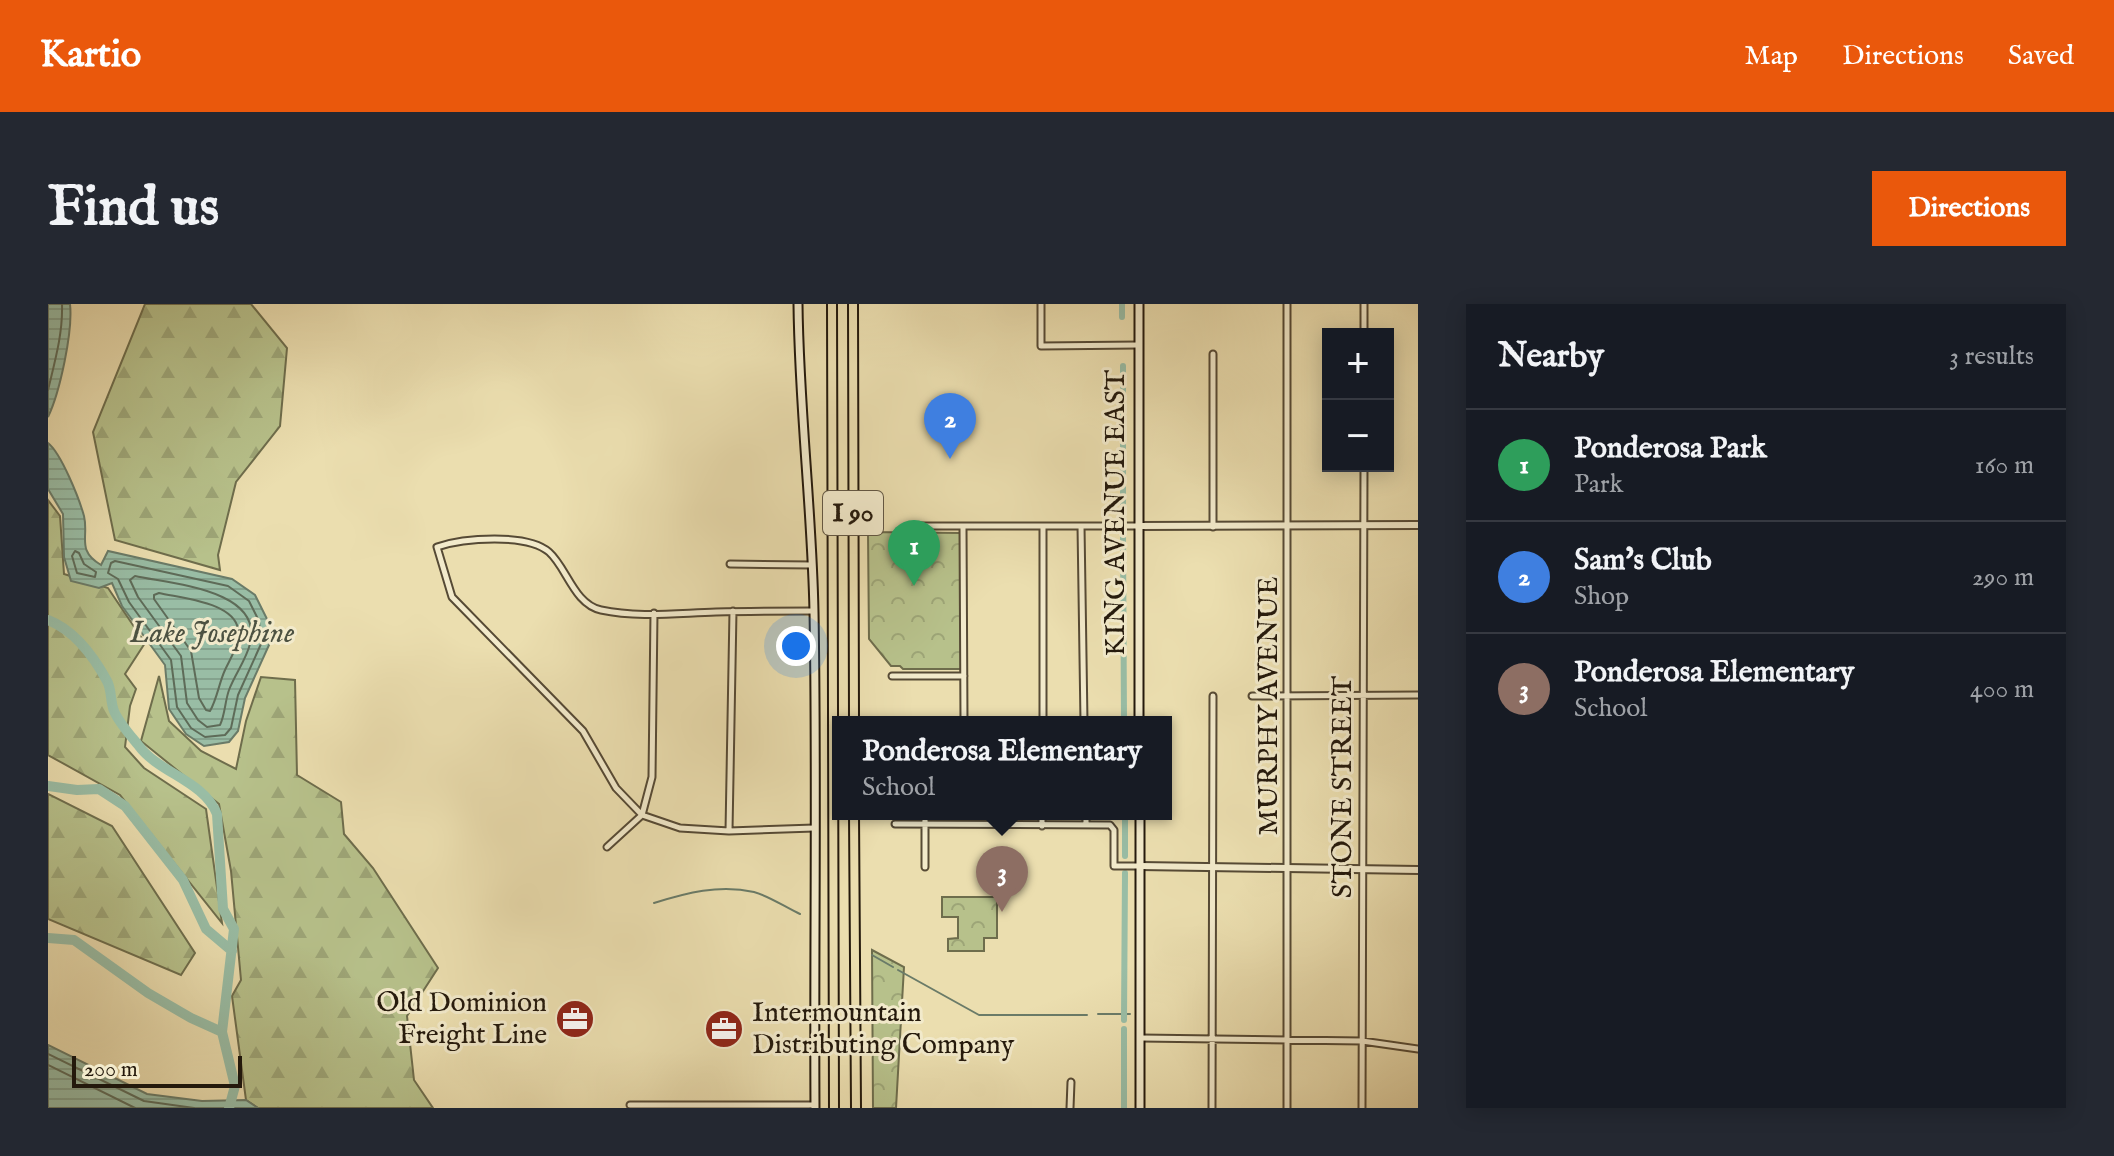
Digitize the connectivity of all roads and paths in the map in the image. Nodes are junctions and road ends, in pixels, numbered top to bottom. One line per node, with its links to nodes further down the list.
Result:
1 (798, 304): 22 (main road)
2 (832, 304): 33 (highway, I 90)
3 (853, 304): 34 (highway, I 90)
4 (1041, 304): 9 (street)
5 (1139, 304): 9 (main road, KING AVENUE EAST)
6 (1287, 304): 19 (street, MURPHY AVENUE)
7 (1364, 304): 8 (street)
8 (1364, 328)
9 (1138, 345): 16 (main road, KING AVENUE EAST)
10 (1213, 354): 20 (street)
11 (1364, 472): 17 (street, STONE STREET)
12 (1418, 525): 17 (street)
13 (914, 526): 18 (street)
14 (1043, 526): 15 (street); 18 (street); 36 (street)
15 (1081, 526): 16 (street); 37 (street)
16 (1137, 526): 20 (street); 38 (main road, KING AVENUE EAST)
17 (1364, 526): 19 (street); 29 (street, STONE STREET)
18 (963, 527): 27 (street)
19 (1289, 527): 20 (street); 28 (street, MURPHY AVENUE)
20 (1213, 528)
21 (730, 564): 22 (street)
22 (812, 565): 24 (main road)
23 (733, 611): 24 (street); 25 (street); 51 (street)
24 (814, 611): 50 (main road)
25 (654, 613): 39 (street); 39 (street)
26 (892, 676): 27 (street)
27 (964, 676): 35 (street)
28 (1287, 695): 29 (street); 32 (street); 57 (street, MURPHY AVENUE)
29 (1363, 695): 30 (street); 56 (street, STONE STREET)
30 (1418, 695)
31 (1213, 696): 55 (street)
32 (1252, 696)
33 (833, 716)
34 (854, 716)
35 (964, 716)
36 (1043, 716)
37 (1084, 716)
38 (1139, 716)
39 (642, 815): 51 (street); 52 (street)
40 (833, 820): 67 (highway, I 90)
41 (854, 820): 68 (highway)
42 (925, 820): 47 (street)
43 (1042, 820): 49 (street)
44 (1086, 820): 48 (street)
45 (1140, 820): 53 (main road)
46 (895, 824): 47 (street)
47 (925, 825): 49 (street); 54 (street)
48 (1086, 825): 49 (street); 53 (street)
49 (1042, 826)
50 (814, 828): 51 (street); 66 (main road)
51 (729, 831)
52 (607, 847)
53 (1140, 866): 55 (street); 59 (main road)
54 (925, 867)
55 (1213, 869): 57 (street); 60 (street)
56 (1364, 869): 57 (street); 58 (street); 62 (street, STONE STREET)
57 (1289, 870): 61 (street, MURPHY AVENUE)
58 (1418, 870)
59 (1141, 1038): 60 (street); 70 (main road)
60 (1212, 1038): 61 (street); 71 (street)
61 (1288, 1041): 62 (street); 72 (street, MURPHY AVENUE)
62 (1362, 1041): 63 (street); 73 (street, STONE STREET)
63 (1418, 1049)
64 (1071, 1082): 69 (street)
65 (630, 1105): 66 (street)
66 (815, 1107)
67 (834, 1108)
68 (856, 1108)
69 (1070, 1108)
70 (1140, 1108)
71 (1212, 1108)
72 (1287, 1108)
73 (1362, 1108)

